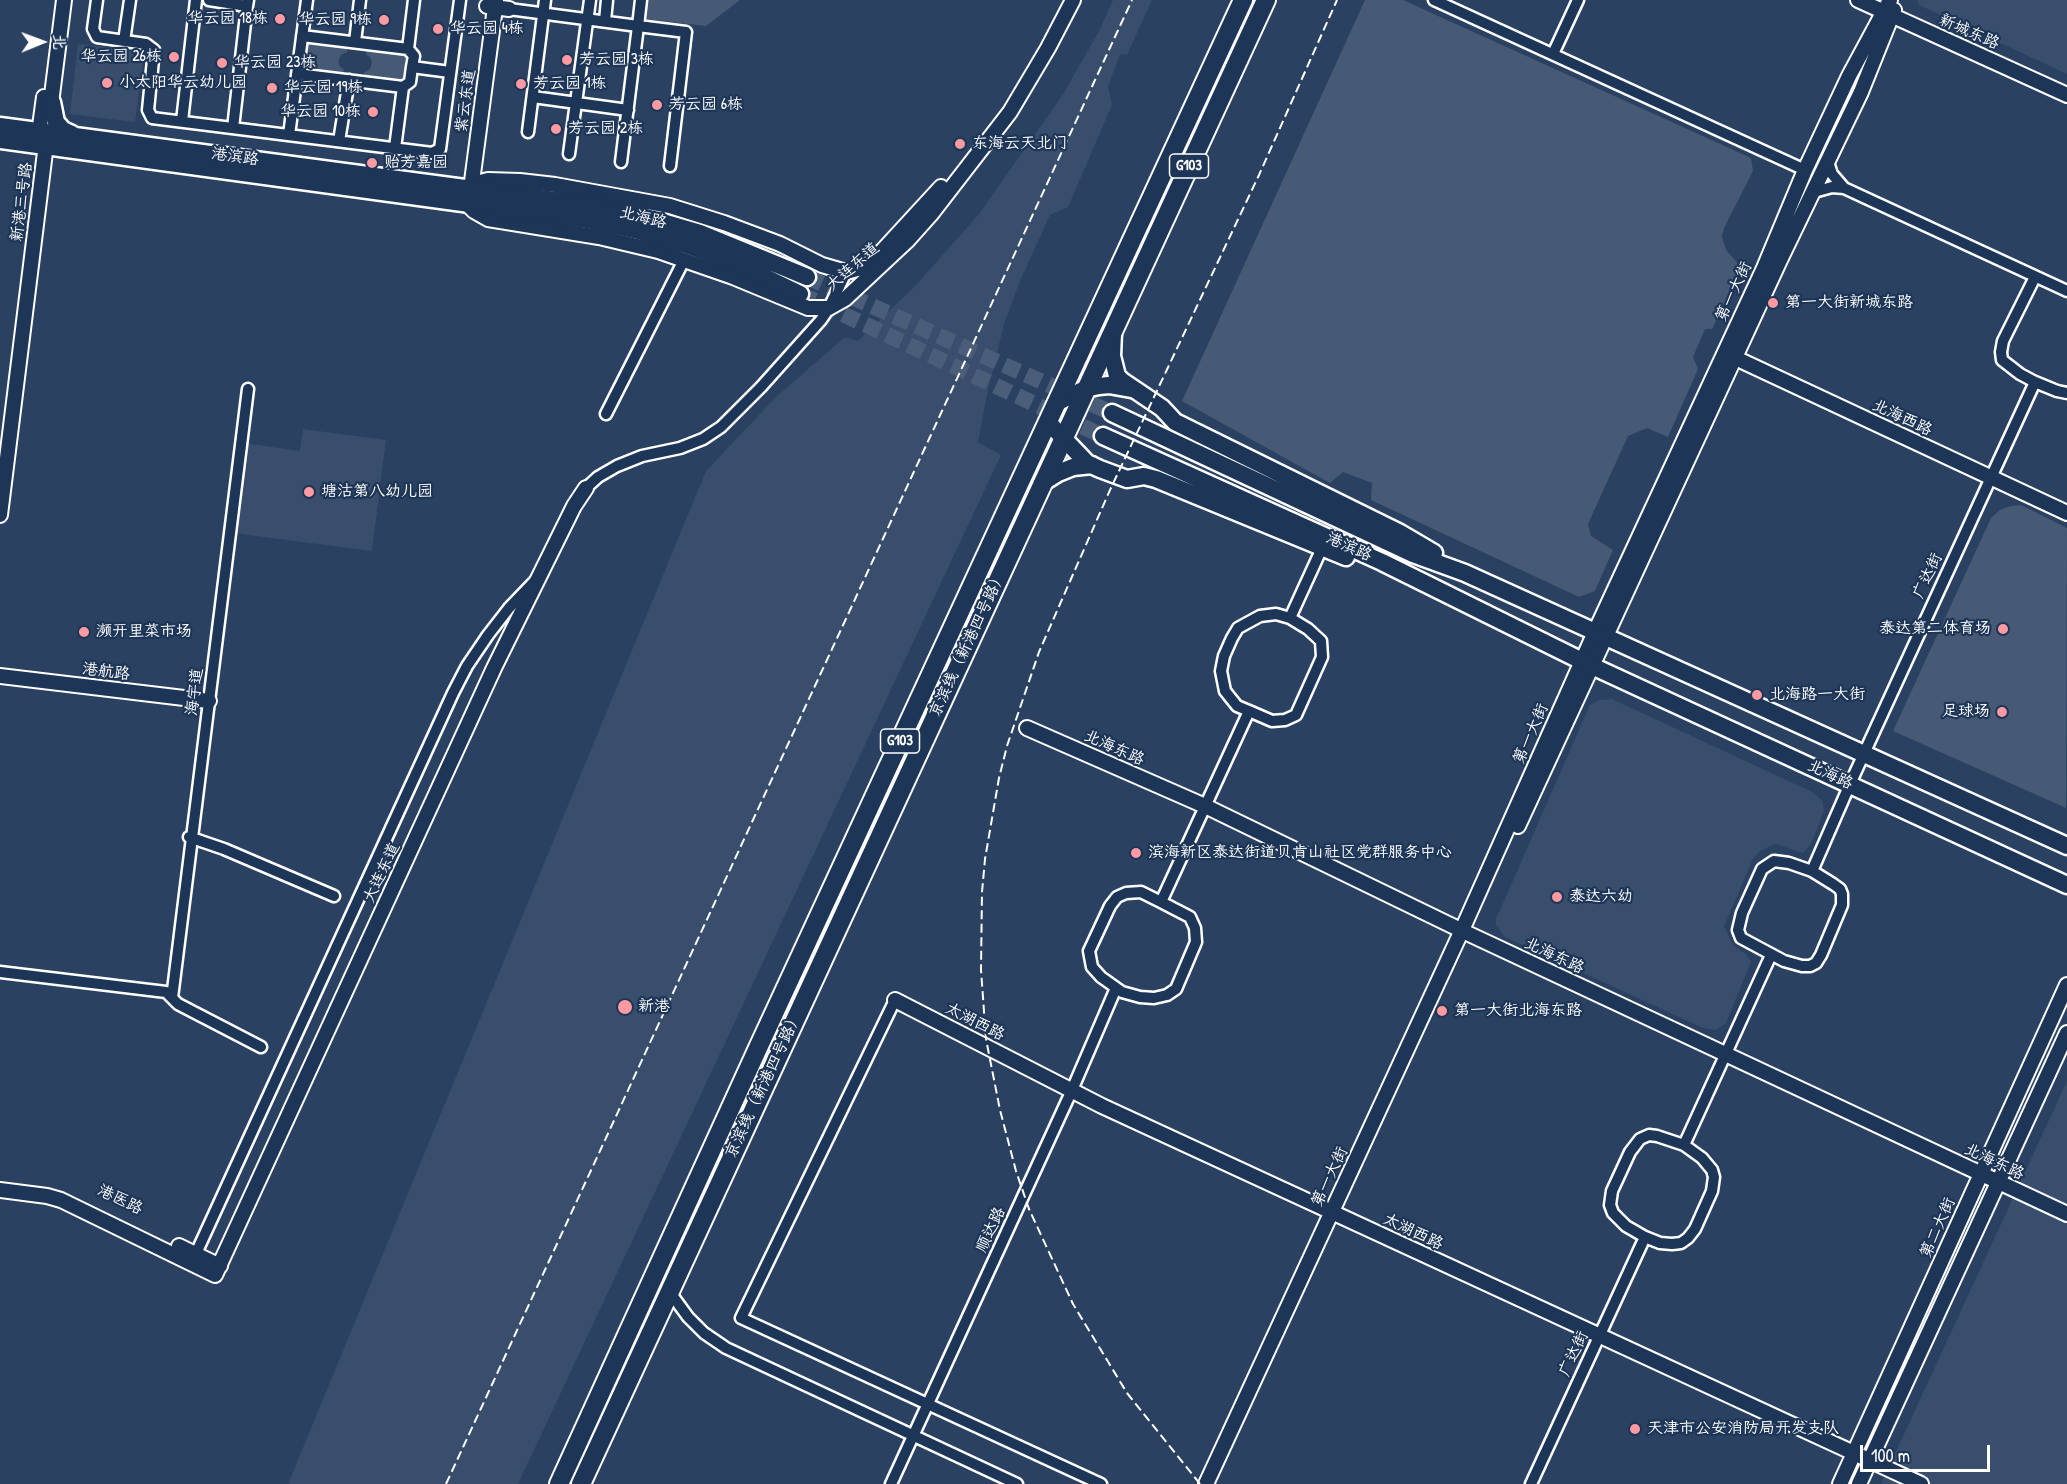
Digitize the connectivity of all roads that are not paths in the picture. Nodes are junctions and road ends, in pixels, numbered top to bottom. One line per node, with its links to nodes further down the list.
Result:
1 (56, 0): 42 (main road, 新港三号路)
2 (64, 0): 42 (main road, 新港三号路)
3 (97, 0): 30 (street)
4 (130, 0): 30 (street)
5 (196, 0): 45 (street)
6 (208, 0): 22 (street)
7 (307, 0): 29 (street)
8 (360, 0): 31 (street)
9 (414, 0): 32 (street)
10 (459, 0): 35 (street)
11 (545, 0): 25 (street)
12 (590, 0): 26 (street)
13 (607, 0): 27 (street)
14 (641, 0): 28 (street)
15 (1064, 0): 64 (main road, 大连东道)
16 (1073, 0): 69 (main road, 大连东道)
17 (1243, 0): 77 (highway, 京滨线（新港四号路） / G103)
18 (1266, 0): 70 (highway, 京滨线（新港四号路） / G103)
19 (1434, 0): 33 (street)
20 (1578, 0): 33 (street)
21 (1858, 0): 24 (main road, 新城东路)
22 (248, 3): 47 (street)
23 (495, 4): 25 (street); 62 (main road, 紫云东道)
24 (1889, 6): 39 (main road, 新城东路); 40 (main road, 新城东路); 57 (main road, 第一大街); 59 (main road, 第一大街)
25 (543, 13): 26 (street); 41 (street)
26 (588, 19): 27 (street); 43 (street)
27 (605, 21): 28 (street)
28 (638, 26): 44 (street); 58 (street)
29 (302, 36): 31 (street); 36 (street)
30 (124, 41): 45 (street)
31 (355, 42): 32 (street)
32 (408, 49): 34 (street)
33 (1553, 54): 59 (street)
34 (412, 67): 35 (street); 38 (street)
35 (450, 72): 54 (street)
36 (297, 74): 37 (street); 49 (street)
37 (349, 80): 38 (street); 52 (street)
38 (403, 87): 54 (street)
39 (2067, 87)
40 (2067, 95)
41 (533, 98): 43 (street); 48 (street)
42 (47, 101): 50 (main road, 新港三号路); 53 (main road)
43 (576, 103): 44 (street); 55 (street)
44 (628, 110): 56 (street)
45 (182, 122): 47 (street)
46 (0, 126): 50 (main road, 港滨路)
47 (232, 128): 49 (street)
48 (528, 132)
49 (289, 135): 52 (street)
50 (43, 139): 51 (main road, 港滨路); 53 (main road, 港滨路); 83 (main road, 新港三号路); 89 (main road, 新港三号路)
51 (0, 140)
52 (339, 141): 54 (street)
53 (75, 143): 62 (main road, 港滨路)
54 (395, 148)
55 (569, 154)
56 (621, 162)
57 (1828, 162): 60 (street); 61 (main road, 第一大街)
58 (670, 166)
59 (1805, 170): 71 (main road, 第一大街)
60 (1844, 188): 61 (street); 66 (street)
61 (1814, 192): 71 (main road, 第一大街)
62 (466, 197): 63 (main road, 大连东道); 64 (main road, 大连东道); 65 (main road, 北海路); 68 (main road, 北海路)
63 (684, 260): 69 (main road, 大连东道); 79 (street)
64 (842, 272): 69 (street)
65 (807, 277)
66 (2035, 277): 67 (street); 72 (street)
67 (2067, 291)
68 (800, 294)
69 (825, 308): 87 (street)
70 (1113, 331): 74 (highway, 京滨线（新港四号路） / G103); 75 (main road)
71 (1730, 355): 85 (main road, 北海西路); 95 (main road, 第一大街)
72 (2035, 382): 76 (street); 85 (street, 广达街)
73 (246, 389): 99 (street, 海宇道)
74 (1085, 389): 75 (main road); 77 (main road); 82 (highway, 京滨线（新港四号路） / G103)
75 (1137, 391): 92 (main road)
76 (2067, 393)
77 (1056, 403): 80 (highway, 京滨线（新港四号路） / G103)
78 (1112, 413): 92 (main road)
79 (606, 414)
80 (1047, 422): 82 (main road); 138 (highway, 京滨线（新港四号路） / G103)
81 (1103, 436): 93 (main road, 港滨路)
82 (1063, 439): 84 (main road); 86 (highway, 京滨线（新港四号路） / G103)
83 (0, 453)
84 (1092, 465): 86 (main road); 90 (main road)
85 (1990, 478): 88 (main road, 北海西路); 102 (street, 广达街)
86 (1042, 483): 132 (highway, 京滨线（新港四号路） / G103)
87 (586, 488): 91 (main road, 大连东道)
88 (2067, 513)
89 (0, 515)
90 (1322, 548): 93 (main road); 94 (street)
91 (542, 573): 130 (street); 131 (main road, 大连东道)
92 (1465, 573): 95 (main road, 北海路)
93 (1450, 597): 96 (main road, 港滨路)
94 (1290, 618): 100 (street); 100 (street)
95 (1600, 635): 96 (main road, 第一大街); 102 (main road, 北海路)
96 (1587, 664): 103 (main road, 北海路); 111 (main road, 第一大街)
97 (0, 676): 99 (main road, 港航路)
98 (0, 681): 99 (main road, 港航路)
99 (207, 704): 105 (street, 海宇道)
100 (1249, 711): 104 (street)
101 (1027, 728): 104 (main road, 北海东路)
102 (1864, 754): 103 (street, 广达街); 106 (main road, 北海路)
103 (1850, 784): 107 (street, 广达街); 108 (main road, 北海路)
104 (1205, 806): 110 (street); 111 (main road, 北海东路)
105 (190, 838): 109 (street); 116 (street, 海宇道)
106 (2067, 846)
107 (1812, 871): 112 (street); 112 (street)
108 (2063, 882)
109 (334, 896)
110 (1161, 902): 115 (street); 115 (street)
111 (1465, 932): 120 (main road, 北海东路); 128 (main road, 第一大街)
112 (1771, 955): 120 (street)
113 (0, 972): 116 (street)
114 (2067, 986): 123 (main road, 第二大街)
115 (1119, 990): 121 (street, 顺达路)
116 (170, 996): 119 (street)
117 (894, 1003): 121 (main road, 太湖西路); 134 (street)
118 (2067, 1033): 125 (main road)
119 (261, 1047)
120 (1725, 1055): 122 (street); 123 (main road, 北海东路)
121 (1072, 1094): 128 (main road, 太湖西路); 134 (street, 顺达路)
122 (1684, 1145): 129 (street); 129 (street)
123 (1981, 1174): 125 (main road, 北海东路); 136 (main road, 第二大街)
124 (0, 1182): 130 (main road, 港医路)
125 (1999, 1182): 127 (main road, 北海东路); 137 (main road)
126 (0, 1190): 130 (main road, 港医路)
127 (2067, 1214)
128 (1334, 1217): 133 (main road, 太湖西路); 144 (main road, 第一大街); 145 (main road, 第一大街)
129 (1645, 1237): 133 (street, 广达街)
130 (193, 1259): 131 (main road, 港医路)
131 (218, 1271)
132 (669, 1291): 135 (street); 139 (highway, 京滨线（新港四号路） / G103)
133 (1598, 1338): 136 (main road, 太湖西路); 146 (street, 广达街)
134 (930, 1405): 135 (street, 顺达路); 143 (street)
135 (915, 1437): 140 (street, 顺达路); 141 (street, 顺达路); 142 (street)
136 (1853, 1456): 137 (main road, 太湖西路); 147 (main road, 第二大街)
137 (1869, 1464): 148 (main road); 149 (main road, 太湖西路); 150 (main road, 太湖西路)
138 (559, 1484)
139 (581, 1484)
140 (891, 1484)
141 (896, 1484)
142 (1017, 1484)
143 (1101, 1484)
144 (1206, 1484)
145 (1215, 1484)
146 (1531, 1484)
147 (1840, 1484)
148 (1859, 1484)
149 (1904, 1484)
150 (1921, 1484)

